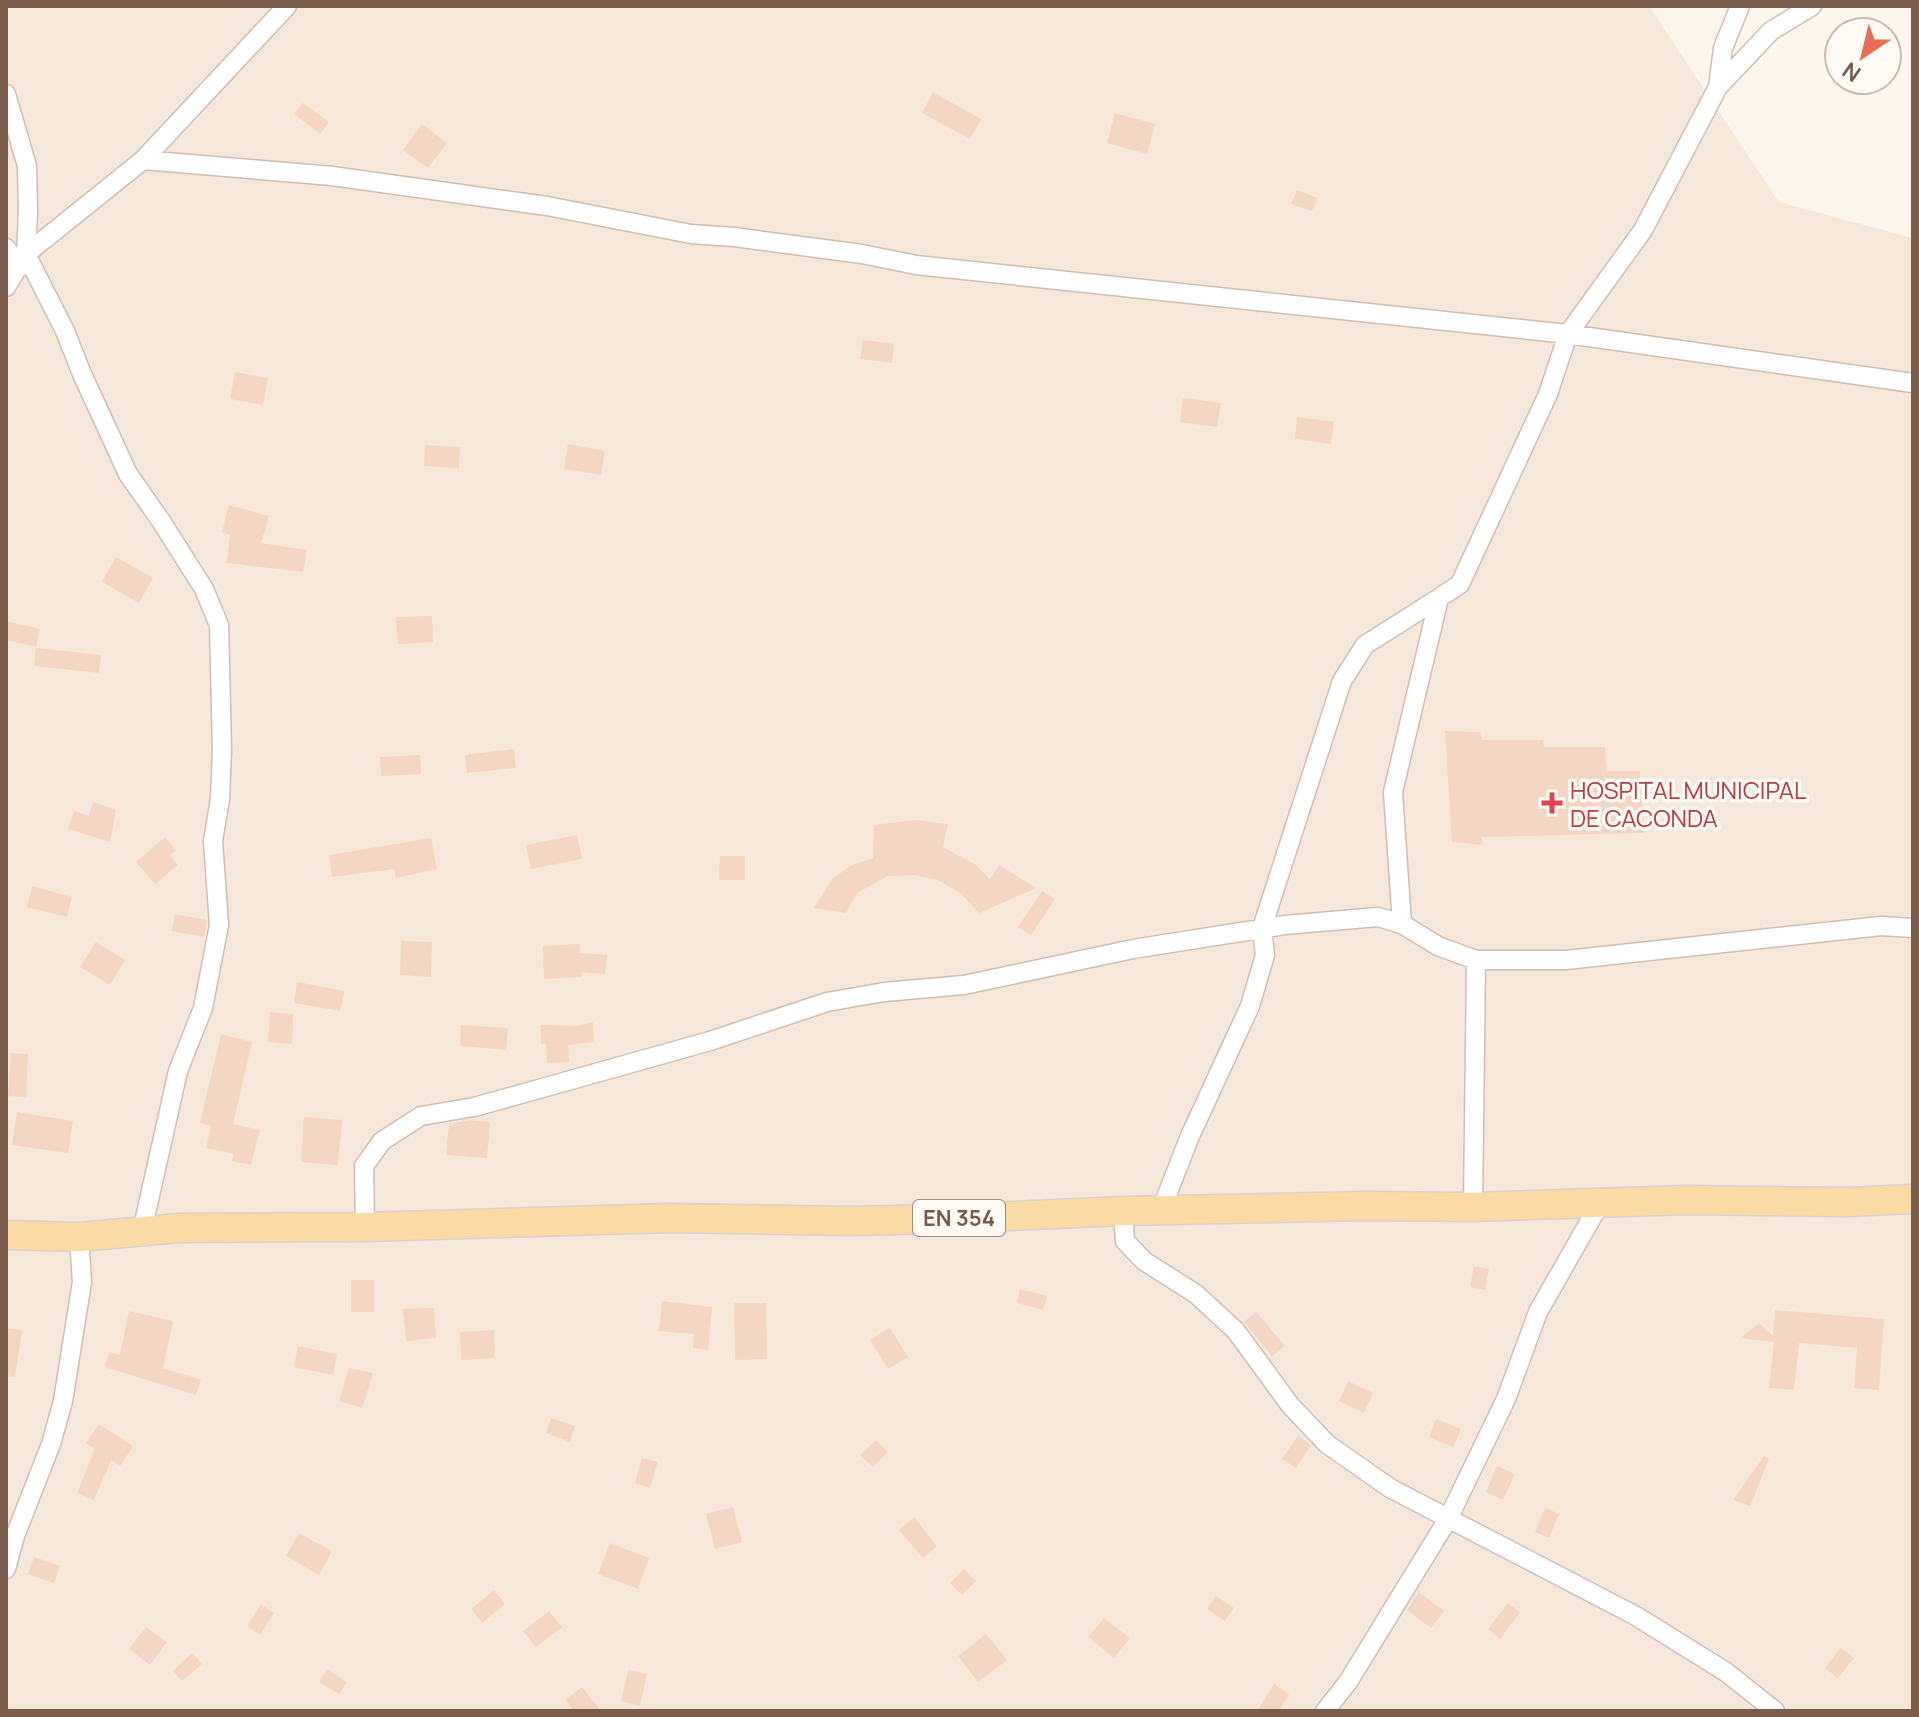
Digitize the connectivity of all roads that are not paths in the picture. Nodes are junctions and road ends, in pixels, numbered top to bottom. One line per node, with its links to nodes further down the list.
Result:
1 (287, 6): 6 (street)
2 (1740, 6): 4 (street)
3 (1812, 6): 4 (street)
4 (1718, 87): 10 (street)
5 (6, 94): 8 (street)
6 (143, 160): 8 (street); 10 (street)
7 (6, 248): 8 (street)
8 (23, 261): 9 (street); 23 (street)
9 (6, 287)
10 (1568, 334): 11 (street); 12 (street)
11 (1913, 383)
12 (1439, 598): 13 (street); 14 (street)
13 (1402, 924): 14 (street); 16 (street)
14 (1262, 928): 20 (street); 22 (street)
15 (1913, 928): 16 (street)
16 (1476, 960): 19 (street)
17 (1913, 1199): 18 (main road, EN 354)
18 (1599, 1205): 19 (main road, EN 354); 26 (street)
19 (1473, 1207): 20 (main road, EN 354)
20 (1161, 1210): 21 (main road, EN 354)
21 (1123, 1211): 22 (main road, EN 354); 26 (street)
22 (365, 1227): 23 (main road, EN 354)
23 (142, 1231): 25 (main road, EN 354)
24 (6, 1235): 25 (main road, EN 354)
25 (79, 1237): 27 (street)
26 (1448, 1519): 28 (street); 29 (street)
27 (6, 1569)
28 (1325, 1711)
29 (1775, 1711)

